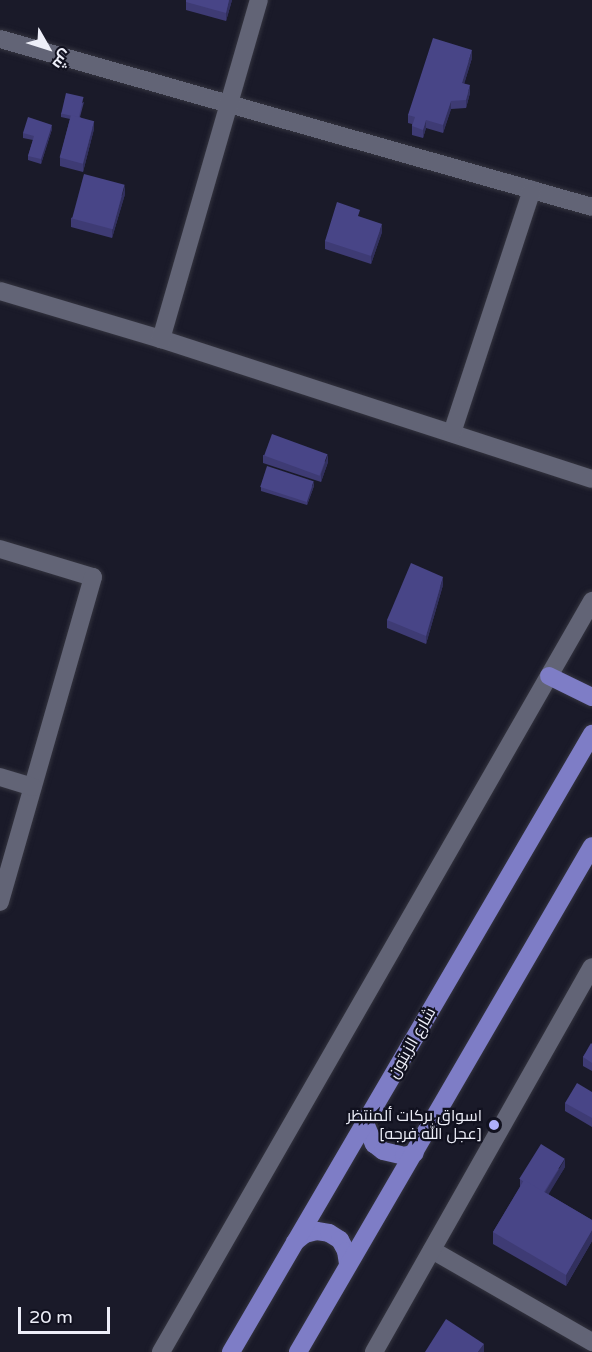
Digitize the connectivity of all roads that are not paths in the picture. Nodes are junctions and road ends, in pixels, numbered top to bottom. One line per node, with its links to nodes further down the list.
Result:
1 (259, 0): 3 (street)
2 (0, 39): 3 (street)
3 (229, 103): 4 (street); 7 (street)
4 (532, 190): 5 (street); 8 (street)
5 (592, 207)
6 (0, 291): 7 (street)
7 (161, 339): 8 (street)
8 (452, 433): 9 (street)
9 (592, 478)
10 (0, 549): 16 (street)
11 (592, 601): 12 (street)
12 (549, 676): 13 (main road); 26 (street)
13 (592, 698)
14 (592, 734): 20 (main road, شارع الزيتون)
15 (0, 777): 16 (street)
16 (33, 787): 18 (street)
17 (592, 846): 21 (main road)
18 (0, 902)
19 (592, 968): 23 (street)
20 (365, 1124): 21 (main road); 22 (main road, شارع الزيتون)
21 (416, 1153): 24 (main road)
22 (295, 1242): 24 (main road); 27 (main road, شارع الزيتون)
23 (432, 1250): 25 (street); 29 (street)
24 (348, 1264): 28 (main road)
25 (592, 1342)
26 (161, 1352)
27 (231, 1352)
28 (298, 1352)
29 (374, 1352)

